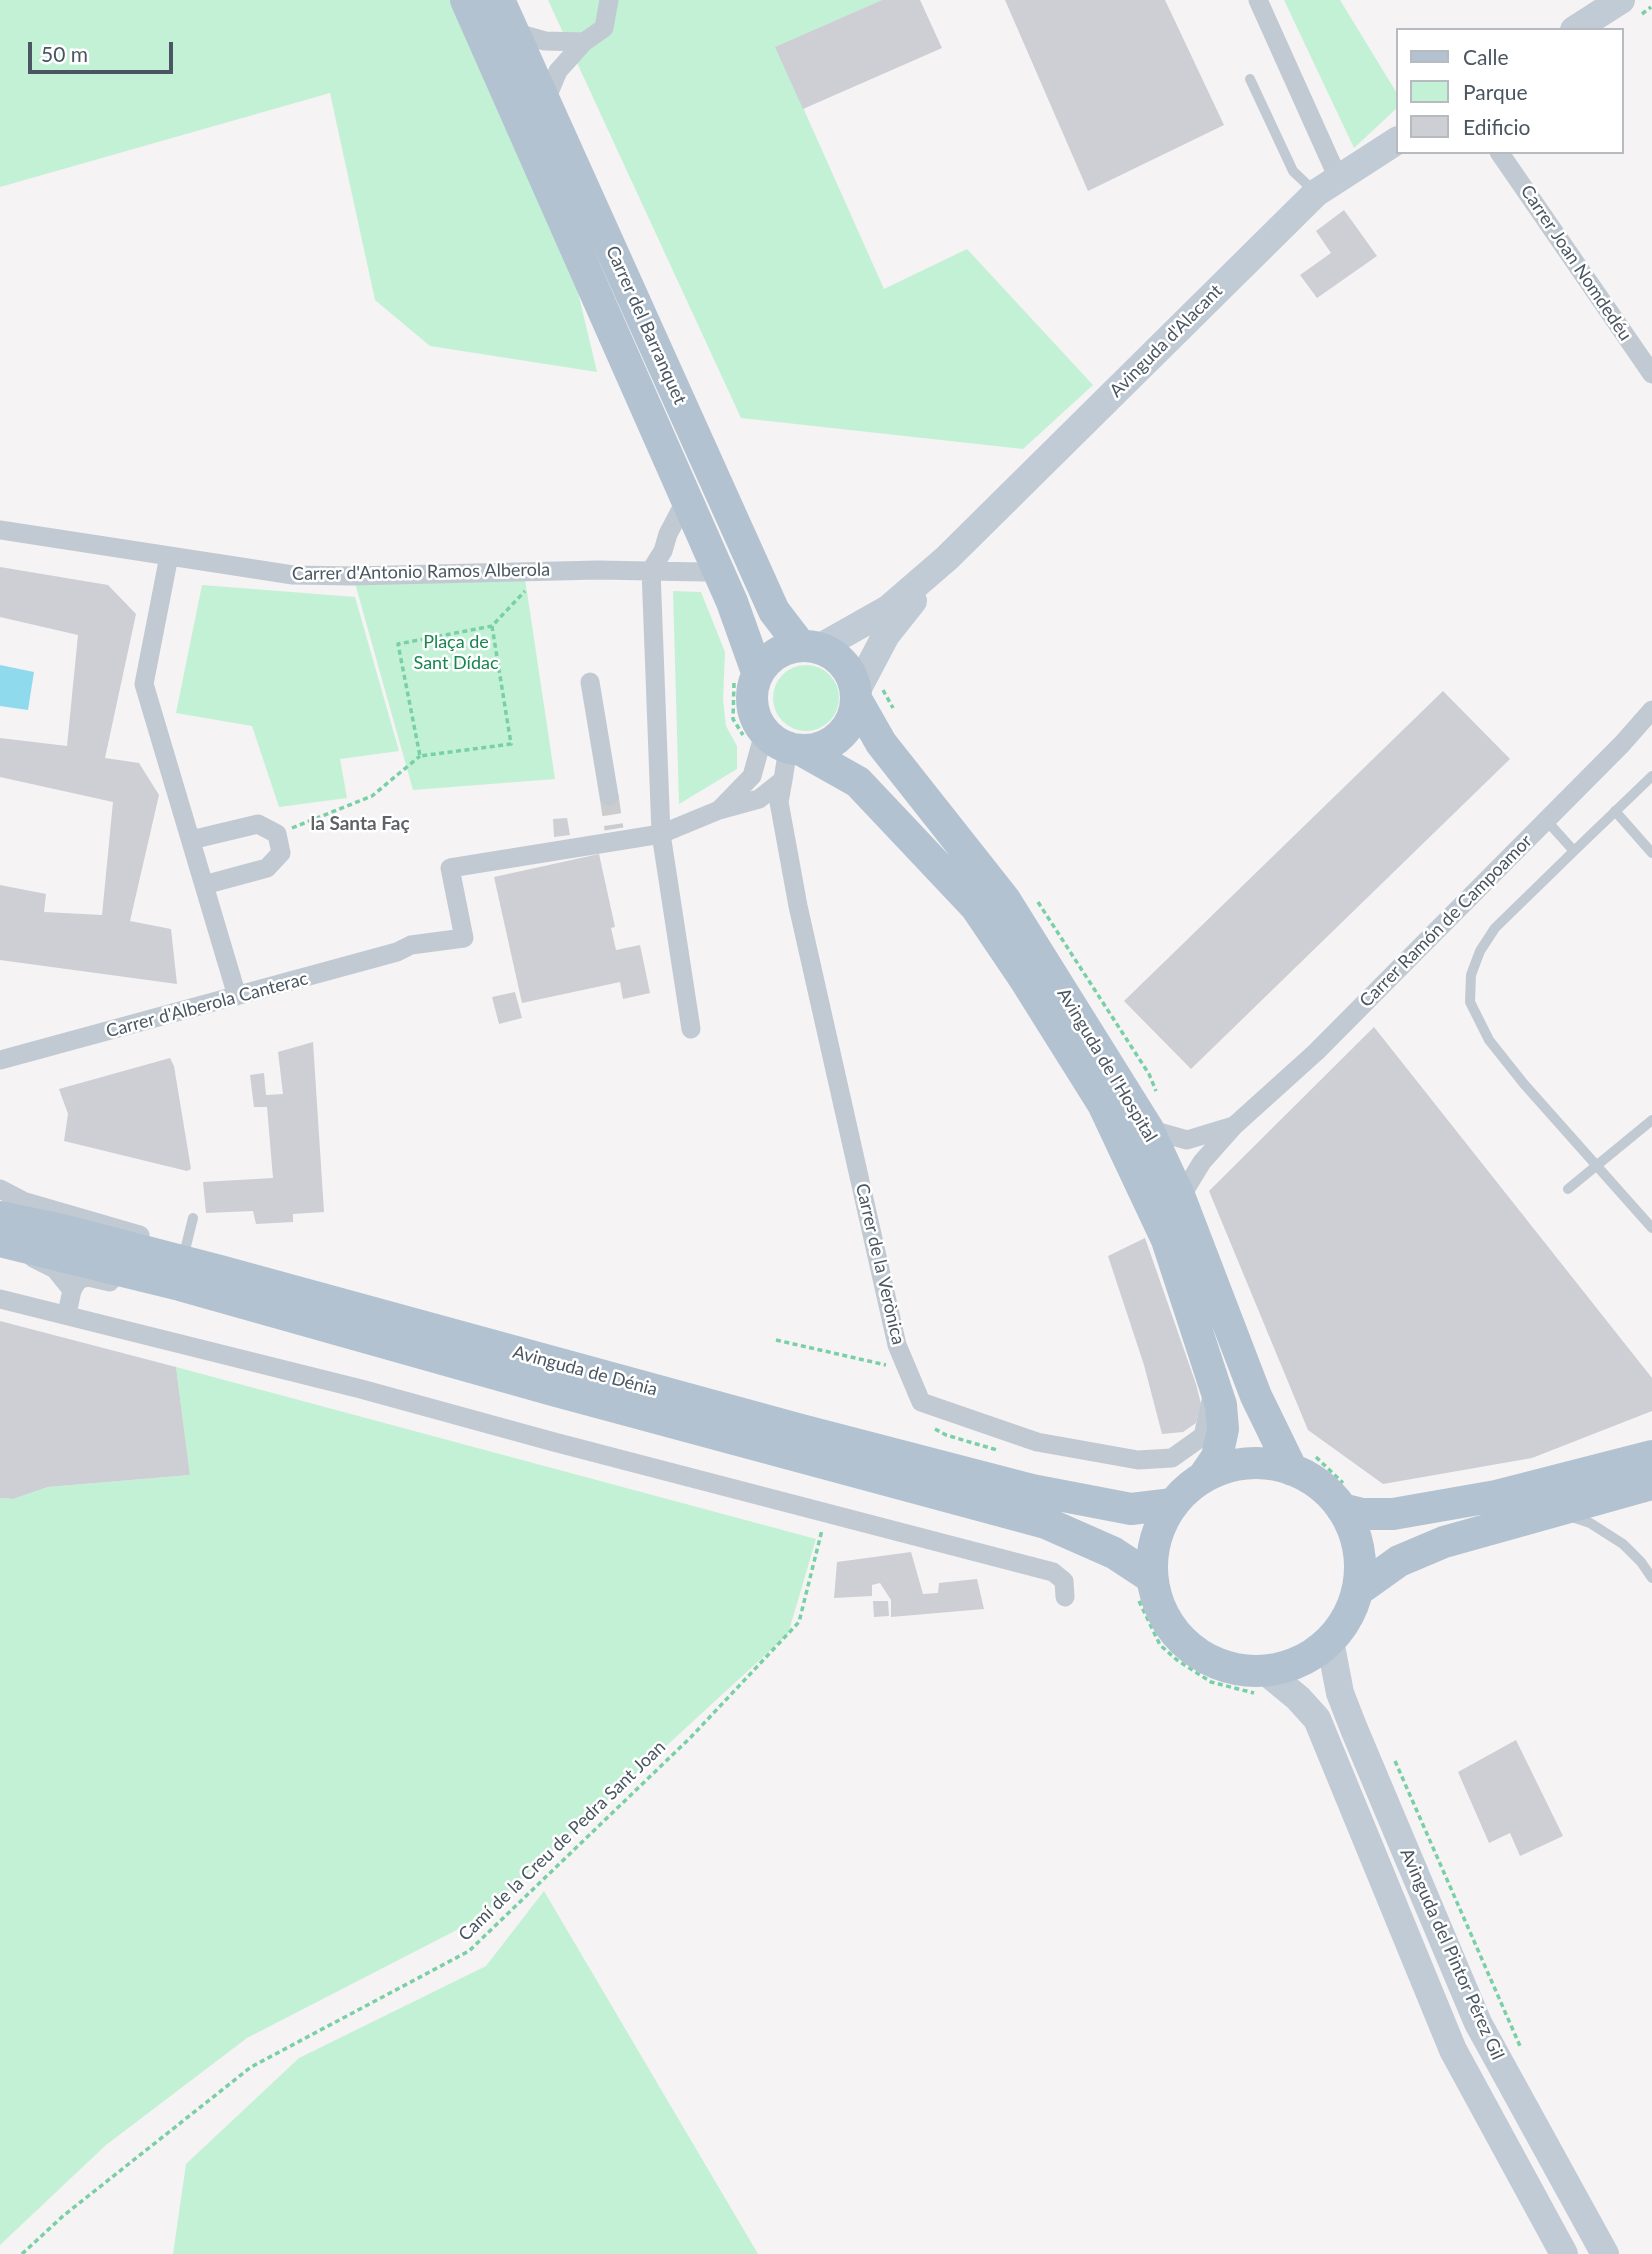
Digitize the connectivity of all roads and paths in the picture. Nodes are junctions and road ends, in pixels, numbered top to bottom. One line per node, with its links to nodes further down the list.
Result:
1 (466, 0): 17 (main road, Carrer del Barranquet)
2 (499, 0): 9 (main road, Carrer del Barranquet)
3 (609, 0): 10 (street)
4 (1258, 0): 15 (street)
5 (1621, 0): 8 (main road)
6 (1646, 0): 7 (path)
7 (1652, 7)
8 (1577, 28)
9 (513, 32): 10 (street); 12 (main road, Carrer del Barranquet)
10 (584, 42): 12 (street)
11 (1250, 79): 15 (lane)
12 (545, 102): 25 (main road, Carrer del Barranquet)
13 (1396, 142): 15 (main road, Avinguda d'Alacant)
14 (1500, 154): 16 (street, Carrer Joan Nomdedéu)
15 (1327, 185): 20 (main road, Avinguda d'Alacant)
16 (1652, 374)
17 (687, 498): 21 (street); 22 (main road, Carrer del Barranquet)
18 (0, 530): 19 (street, Carrer d'Antonio Ramos Alberola)
19 (169, 556): 21 (street, Carrer d'Antonio Ramos Alberola); 41 (street)
20 (947, 558): 25 (main road, Avinguda d'Alacant); 28 (main road, Avinguda d'Alacant)
21 (651, 570): 22 (street, Carrer d'Antonio Ramos Alberola); 40 (street)
22 (719, 570): 26 (main road, Carrer del Barranquet)
23 (527, 589): 24 (path)
24 (492, 626): 32 (path); 32 (path)
25 (810, 646): 26 (main road); 28 (main road)
26 (757, 672): 31 (main road)
27 (590, 682): 35 (street)
28 (865, 693): 30 (path); 31 (main road); 55 (main road, Avinguda de l'Hospital)
29 (1652, 710): 38 (street, Carrer Ramón de Campoamor)
30 (898, 718)
31 (785, 744): 34 (street, Carrer de la Verònica); 36 (street); 70 (main road, Avinguda de l'Hospital)
32 (420, 756): 39 (path)
33 (1652, 776): 37 (lane)
34 (783, 780): 36 (street); 70 (street, Carrer de la Verònica)
35 (609, 796)
36 (719, 810): 40 (street)
37 (1615, 811): 42 (lane); 43 (lane)
38 (1546, 820): 42 (lane); 54 (street, Carrer Ramón de Campoamor)
39 (277, 834): 41 (street); 44 (street)
40 (657, 835): 46 (street, Carrer d'Alberola Canterac); 47 (street)
41 (191, 840): 44 (street)
42 (1574, 851): 56 (lane)
43 (1652, 853)
44 (204, 885): 46 (street)
45 (1033, 895): 52 (path)
46 (237, 996): 49 (street, Carrer d'Alberola Canterac)
47 (691, 1029)
48 (0, 1054): 49 (street)
49 (20, 1056): 50 (street, Carrer d'Alberola Canterac); 51 (street)
50 (0, 1060)
51 (0, 1068)
52 (1159, 1099)
53 (1652, 1120): 56 (lane)
54 (1234, 1126): 55 (street, Carrer Ramón de Campoamor); 59 (street, Carrer Ramón de Campoamor)
55 (1148, 1129): 59 (main road, Avinguda de l'Hospital)
56 (1596, 1165): 58 (lane); 62 (lane)
57 (0, 1189): 64 (street)
58 (1568, 1189)
59 (1180, 1198): 72 (main road, Avinguda de l'Hospital)
60 (0, 1217): 65 (main road, Avinguda de Dénia)
61 (192, 1217): 64 (lane)
62 (1652, 1228)
63 (8, 1243): 66 (main road, Avinguda de Dénia); 67 (street)
64 (185, 1250): 65 (street)
65 (220, 1271): 76 (main road, Avinguda de Dénia)
66 (180, 1286): 67 (street); 80 (main road, Avinguda de Dénia)
67 (72, 1290): 69 (street)
68 (0, 1299): 69 (street)
69 (67, 1314): 78 (street)
70 (1215, 1384): 73 (main road, Avinguda de l'Hospital)
71 (1652, 1456): 75 (main road)
72 (1299, 1459): 73 (main road); 75 (path); 75 (main road)
73 (1204, 1476): 76 (main road)
74 (1652, 1484): 77 (main road)
75 (1346, 1499): 81 (main road)
76 (1173, 1504): 80 (main road)
77 (1552, 1510): 79 (lane); 81 (main road)
78 (826, 1514): 82 (street); 87 (path, Camí de la Creu de Pedra Sant Joan)
79 (1652, 1578)
80 (1145, 1589): 84 (main road); 84 (path)
81 (1357, 1591): 83 (main road)
82 (1065, 1597)
83 (1329, 1640): 84 (main road); 89 (main road, Avinguda del Pintor Pérez Gil)
84 (1260, 1682): 88 (main road, Avinguda del Pintor Pérez Gil)
85 (1394, 1759): 86 (path)
86 (1524, 2056)
87 (22, 2254)
88 (1563, 2254)
89 (1605, 2254)

